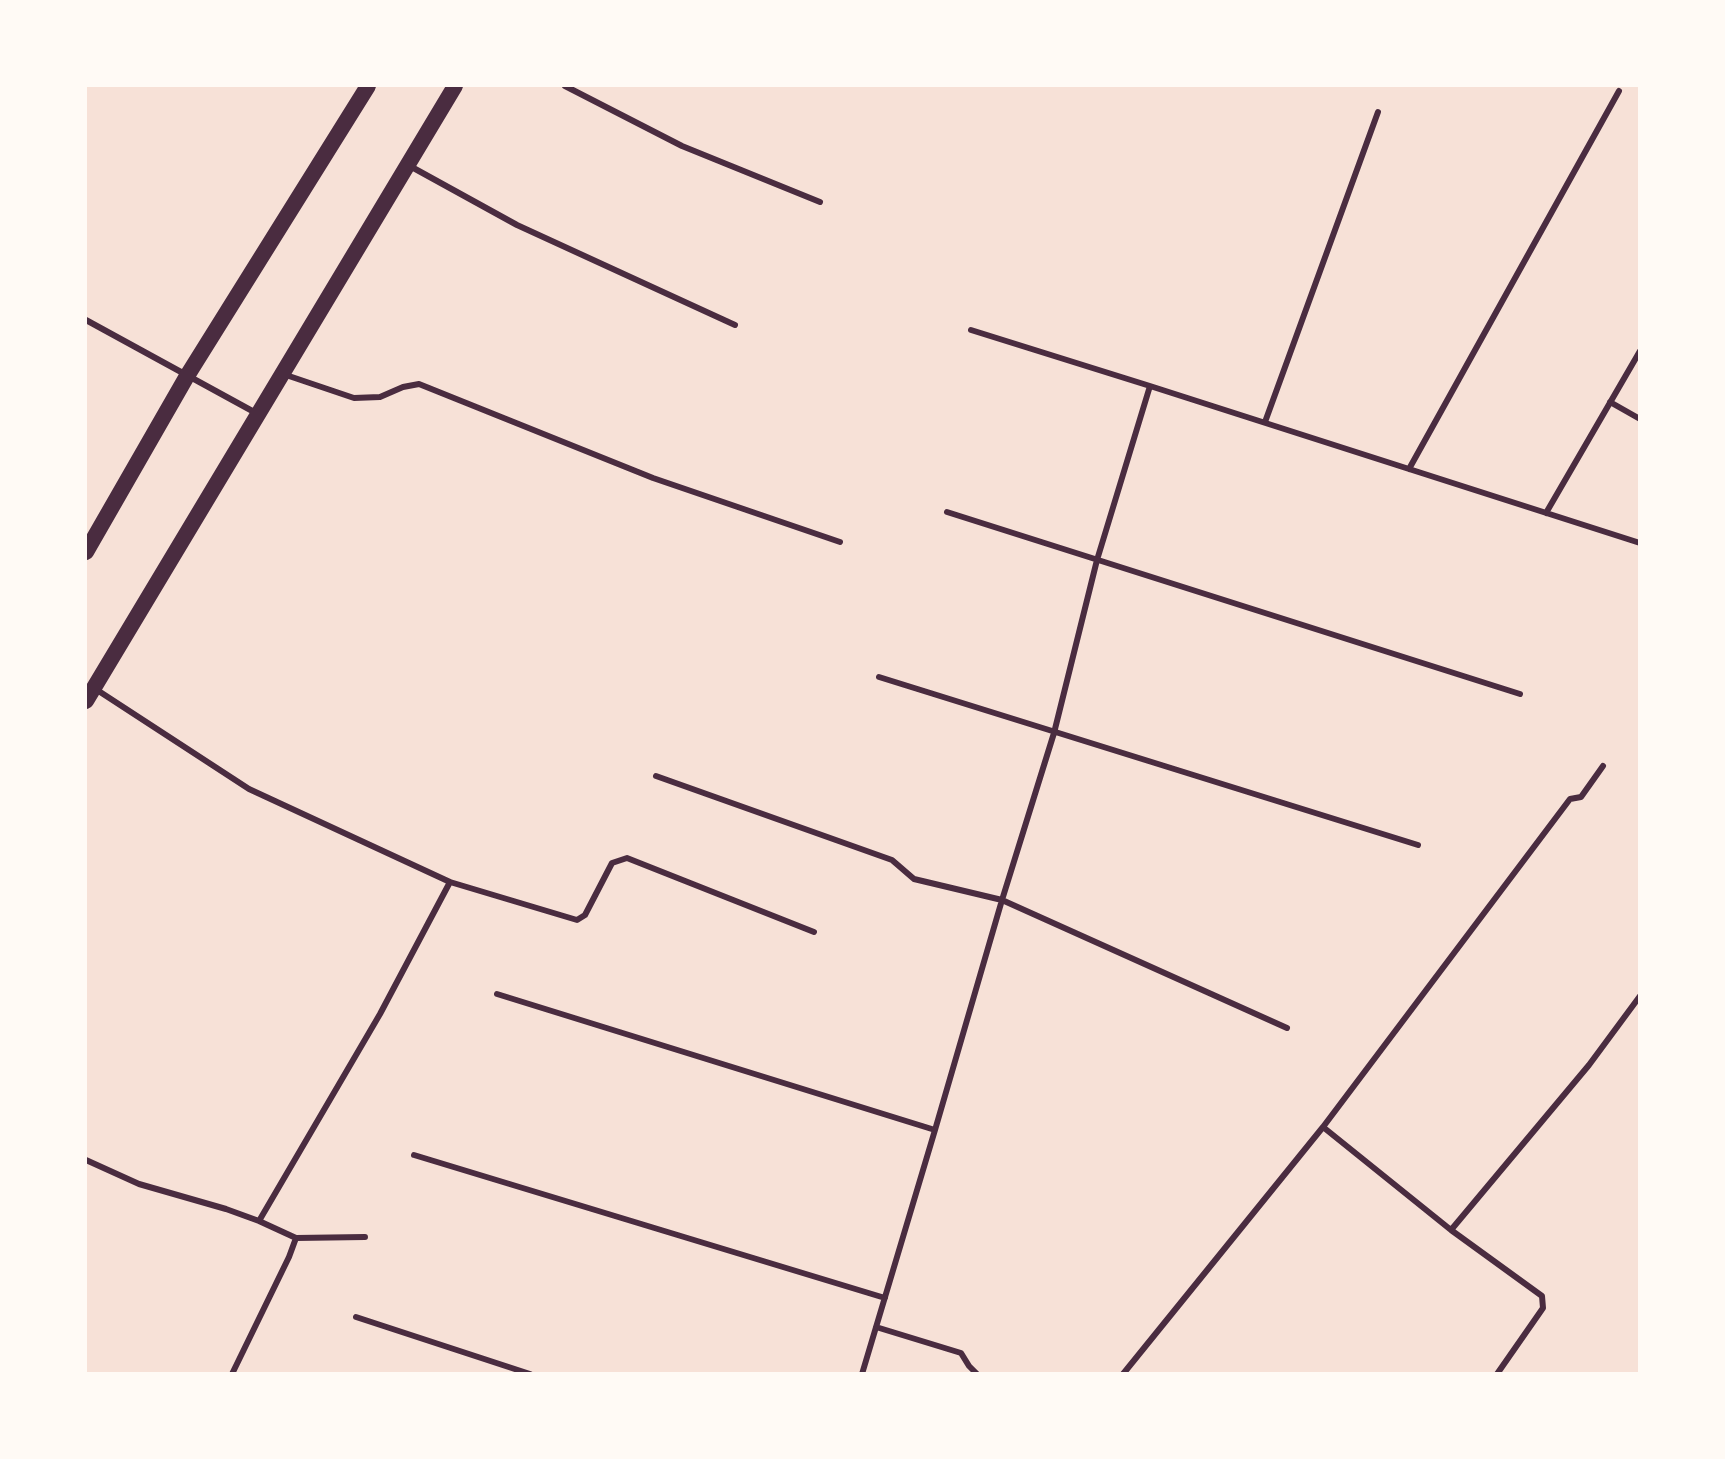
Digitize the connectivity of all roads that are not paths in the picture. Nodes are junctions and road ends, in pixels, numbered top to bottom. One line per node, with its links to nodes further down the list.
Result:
1 (368, 86): 13 (highway)
2 (455, 86): 6 (highway)
3 (565, 86): 7 (street)
4 (1619, 90): 19 (street)
5 (1378, 112): 18 (street)
6 (407, 164): 9 (street); 12 (highway)
7 (819, 202)
8 (86, 320): 13 (street)
9 (735, 325)
10 (971, 330): 14 (street)
11 (1640, 351): 15 (street)
12 (282, 374): 16 (highway); 22 (street)
13 (187, 376): 16 (street); 24 (highway)
14 (1150, 386): 18 (street); 25 (street)
15 (1610, 402): 17 (street); 21 (street)
16 (258, 414): 27 (highway)
17 (1640, 419)
18 (1265, 423): 19 (street)
19 (1409, 470): 21 (street)
20 (947, 512): 25 (street)
21 (1546, 513): 23 (street)
22 (840, 542)
23 (1640, 543)
24 (86, 552)
25 (1098, 560): 28 (street); 29 (street)
26 (879, 678): 29 (street)
27 (89, 694): 33 (street)
28 (1520, 694)
29 (1054, 733): 32 (street); 34 (street)
30 (1603, 766): 39 (street)
31 (656, 776): 34 (street)
32 (1418, 845)
33 (450, 882): 35 (street); 43 (street)
34 (1002, 900): 38 (street); 40 (street)
35 (814, 932)
36 (497, 994): 40 (street)
37 (1640, 996): 44 (street)
38 (1287, 1028)
39 (1323, 1127): 44 (street); 54 (street)
40 (935, 1130): 47 (street)
41 (414, 1155): 47 (street)
42 (86, 1160): 43 (street)
43 (259, 1221): 46 (street)
44 (1451, 1230): 55 (street)
45 (365, 1237): 46 (street)
46 (296, 1238): 50 (street)
47 (885, 1298): 49 (street)
48 (356, 1317): 51 (street)
49 (876, 1327): 52 (street); 53 (street)
50 (232, 1374)
51 (530, 1374)
52 (862, 1374)
53 (977, 1374)
54 (1122, 1374)
55 (1497, 1374)

